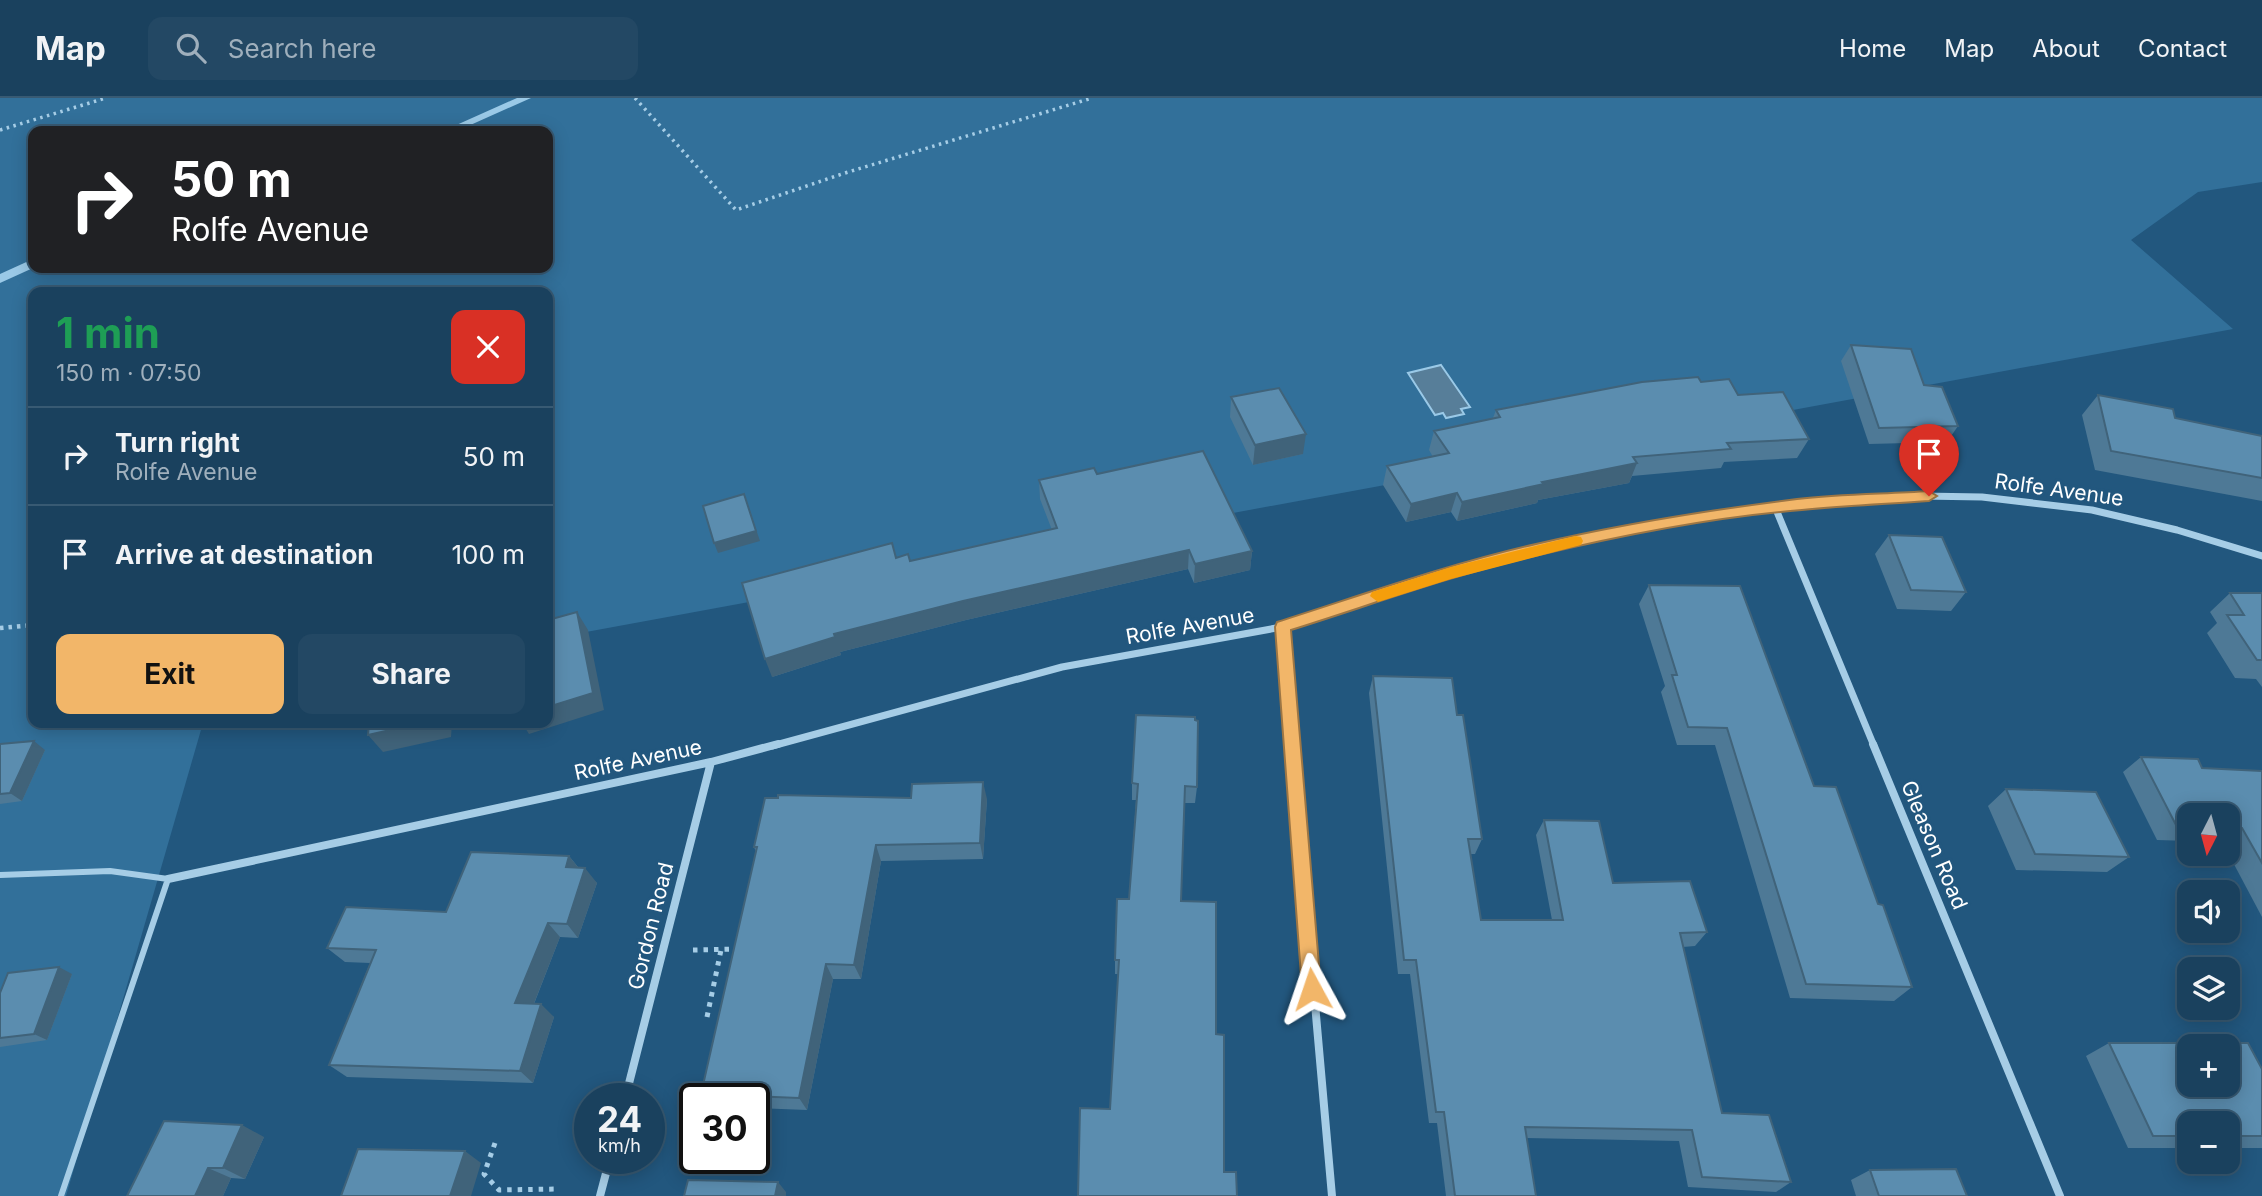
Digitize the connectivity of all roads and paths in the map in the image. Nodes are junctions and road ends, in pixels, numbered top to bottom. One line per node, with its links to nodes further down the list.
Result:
1 (106, 98): 4 (path)
2 (635, 98): 3 (path)
3 (1092, 98)
4 (0, 130)
5 (1774, 507): 6 (street, Rolfe Avenue); 8 (street, Rolfe Avenue); 24 (street, Gleason Road)
6 (2262, 556)
7 (28, 625): 9 (path)
8 (1282, 627): 10 (street, Rolfe Avenue); 23 (street)
9 (0, 628)
10 (711, 762): 12 (street, Rolfe Avenue); 15 (street, Gordon Road)
11 (0, 874): 12 (lane)
12 (168, 879): 21 (lane)
13 (745, 949): 14 (path)
14 (721, 950): 15 (path); 16 (path)
15 (663, 951): 17 (street, Gordon Road)
16 (707, 1017)
17 (629, 1083)
18 (495, 1143): 20 (path)
19 (606, 1174): 22 (street)
20 (558, 1189)
21 (61, 1196)
22 (600, 1196)
23 (1332, 1196)
24 (2060, 1196)

